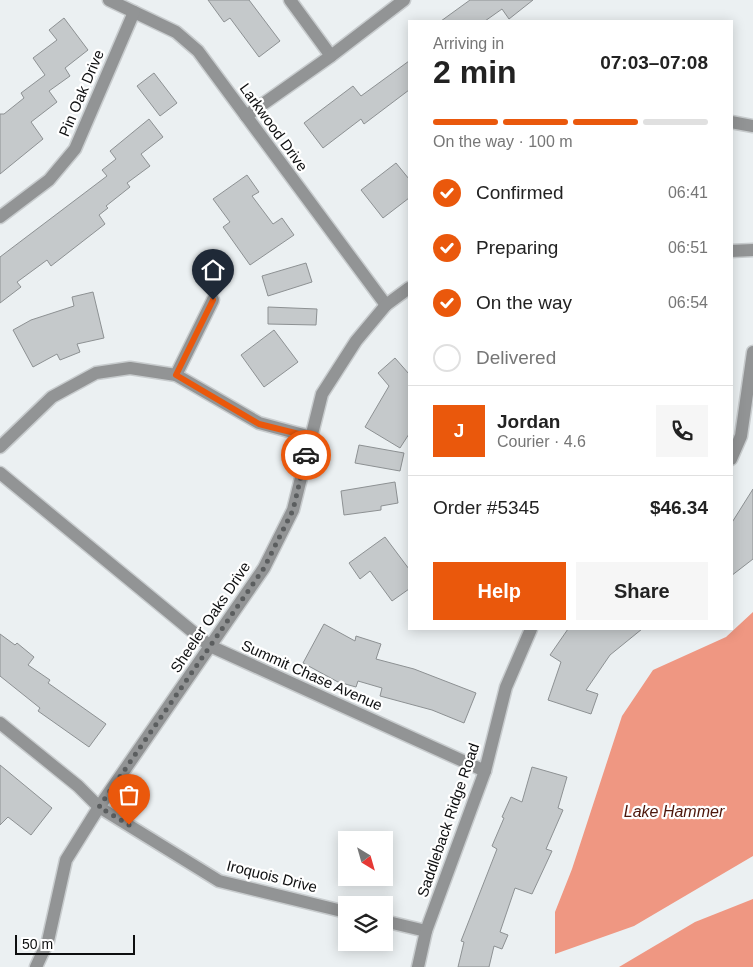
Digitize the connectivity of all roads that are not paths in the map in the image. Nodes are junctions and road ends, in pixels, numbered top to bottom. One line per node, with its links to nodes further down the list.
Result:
1 (109, 0): 4 (street, Larkwood Drive)
2 (290, 0): 5 (street)
3 (404, 0): 5 (street)
4 (134, 12): 6 (street, Larkwood Drive); 9 (street, Pin Oak Drive)
5 (331, 56): 6 (street)
6 (246, 116): 14 (street, Larkwood Drive)
7 (733, 122): 8 (street)
8 (753, 126)
9 (0, 217)
10 (753, 250): 11 (street)
11 (733, 251)
12 (408, 289): 14 (street, Sheeler Oaks Drive)
13 (213, 300): 16 (street)
14 (386, 305): 17 (street, Sheeler Oaks Drive)
15 (753, 352): 19 (street)
16 (176, 375): 17 (street); 18 (street)
17 (311, 437): 22 (street, Sheeler Oaks Drive)
18 (0, 446)
19 (733, 454)
20 (0, 473): 22 (street, Summit Chase Avenue)
21 (531, 630): 24 (street, Saddleback Ridge Road)
22 (210, 646): 24 (street, Summit Chase Avenue); 25 (street, Sheeler Oaks Drive)
23 (0, 723): 25 (street, Iroquois Drive)
24 (485, 771): 28 (street, Saddleback Ridge Road)
25 (99, 807): 26 (street, Iroquois Drive); 29 (street, Sheeler Oaks Drive)
26 (338, 910)
27 (393, 923): 28 (street)
28 (426, 931): 30 (street, Saddleback Ridge Road)
29 (36, 967)
30 (418, 967)

